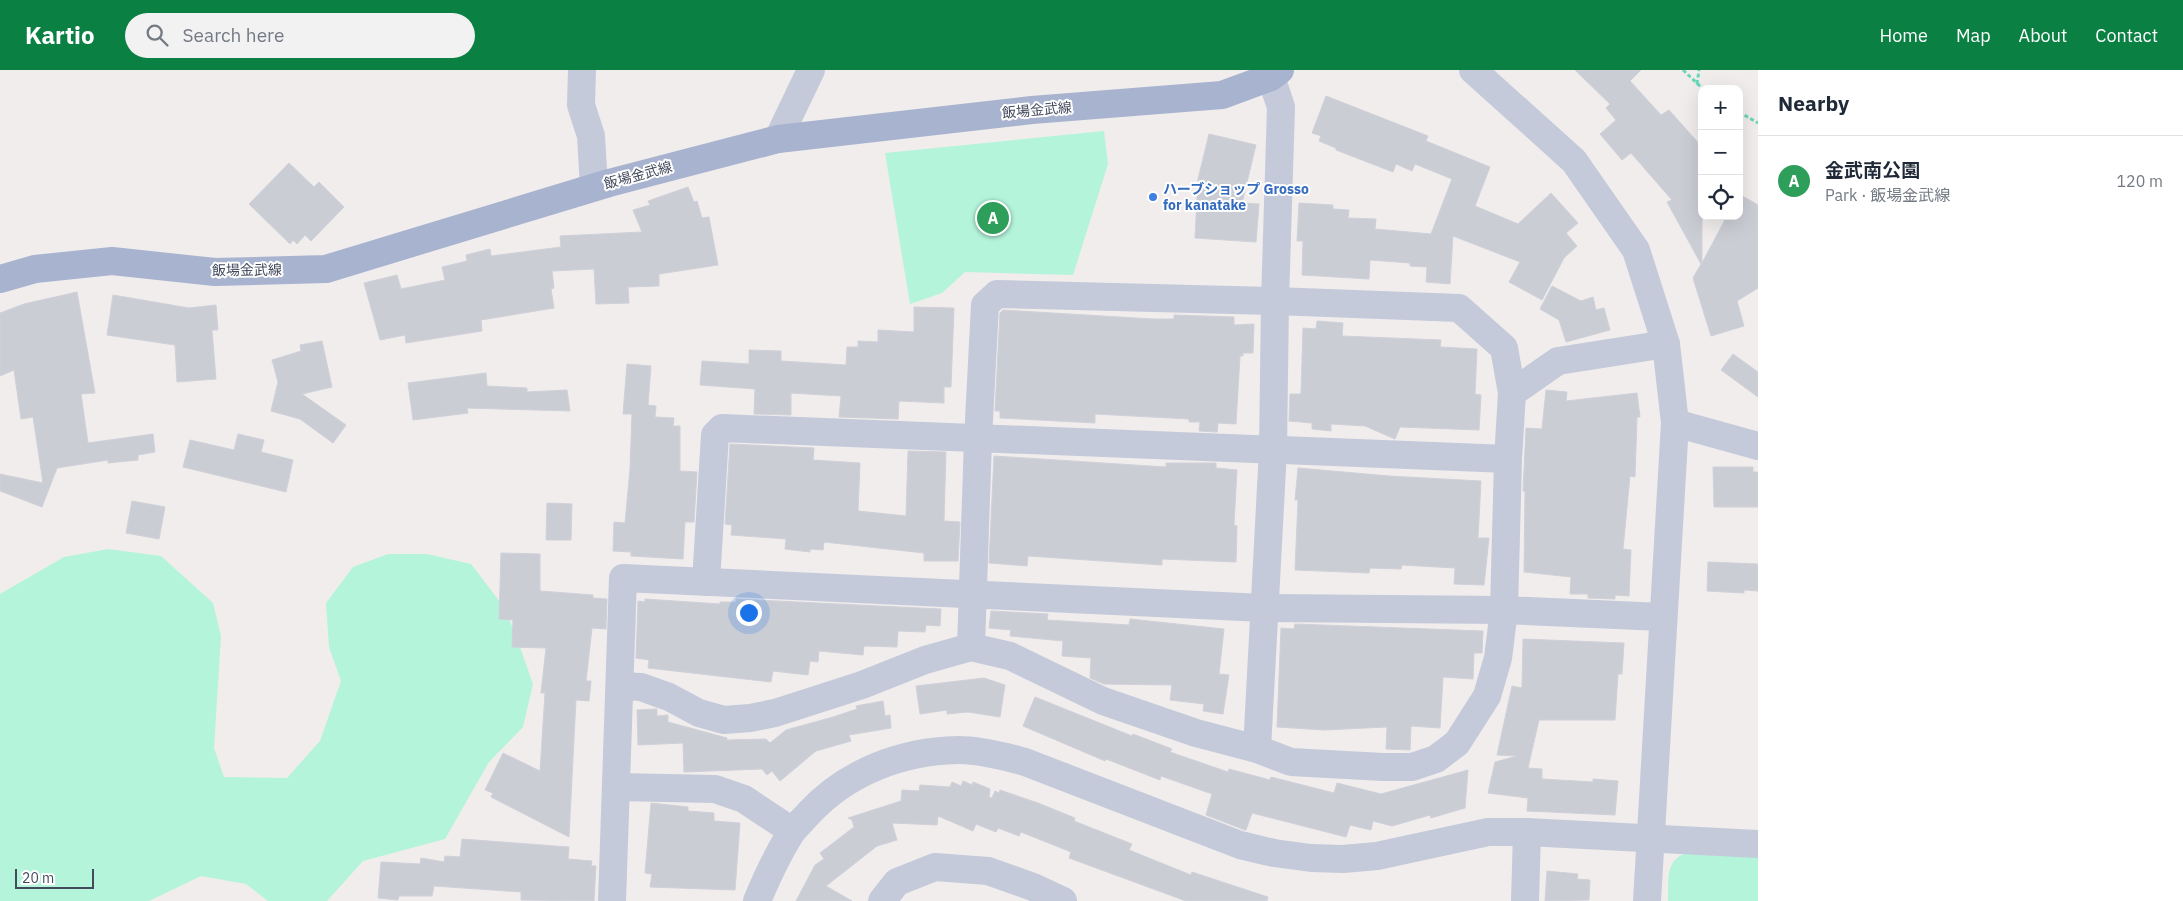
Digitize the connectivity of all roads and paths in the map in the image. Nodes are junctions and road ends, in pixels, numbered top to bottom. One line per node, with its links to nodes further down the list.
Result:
1 (582, 70): 11 (street)
2 (812, 70): 10 (street)
3 (1473, 70): 14 (street)
4 (1683, 70): 7 (path)
5 (1699, 70): 7 (path)
6 (1275, 73): 10 (main road, 飯場金武線); 13 (street)
7 (1696, 85)
8 (1743, 114): 9 (path)
9 (1758, 123)
10 (778, 139): 11 (main road, 飯場金武線)
11 (594, 187): 12 (main road, 飯場金武線)
12 (0, 279)
13 (1275, 300): 15 (street); 17 (street); 19 (street)
14 (1666, 344): 15 (street); 16 (street)
15 (1512, 393): 20 (street)
16 (1675, 423): 18 (street); 25 (street)
17 (978, 439): 19 (street); 21 (street); 22 (street)
18 (1758, 446)
19 (1273, 450): 20 (street); 23 (street)
20 (1508, 459): 24 (street)
21 (706, 582): 22 (street); 27 (street)
22 (973, 593): 23 (street); 26 (street)
23 (1264, 608): 24 (street); 28 (street)
24 (1504, 610): 25 (street); 28 (street)
25 (1662, 617): 32 (street)
26 (971, 647): 27 (street); 28 (street)
27 (621, 686): 29 (street)
28 (1257, 749)
29 (617, 787): 30 (street); 35 (street)
30 (792, 831): 31 (street); 36 (street)
31 (1527, 832): 32 (street); 38 (street)
32 (1651, 838): 33 (street); 39 (street)
33 (1758, 844)
34 (1058, 900): 37 (street)
35 (612, 901)
36 (757, 901)
37 (882, 901)
38 (1525, 901)
39 (1647, 901)

